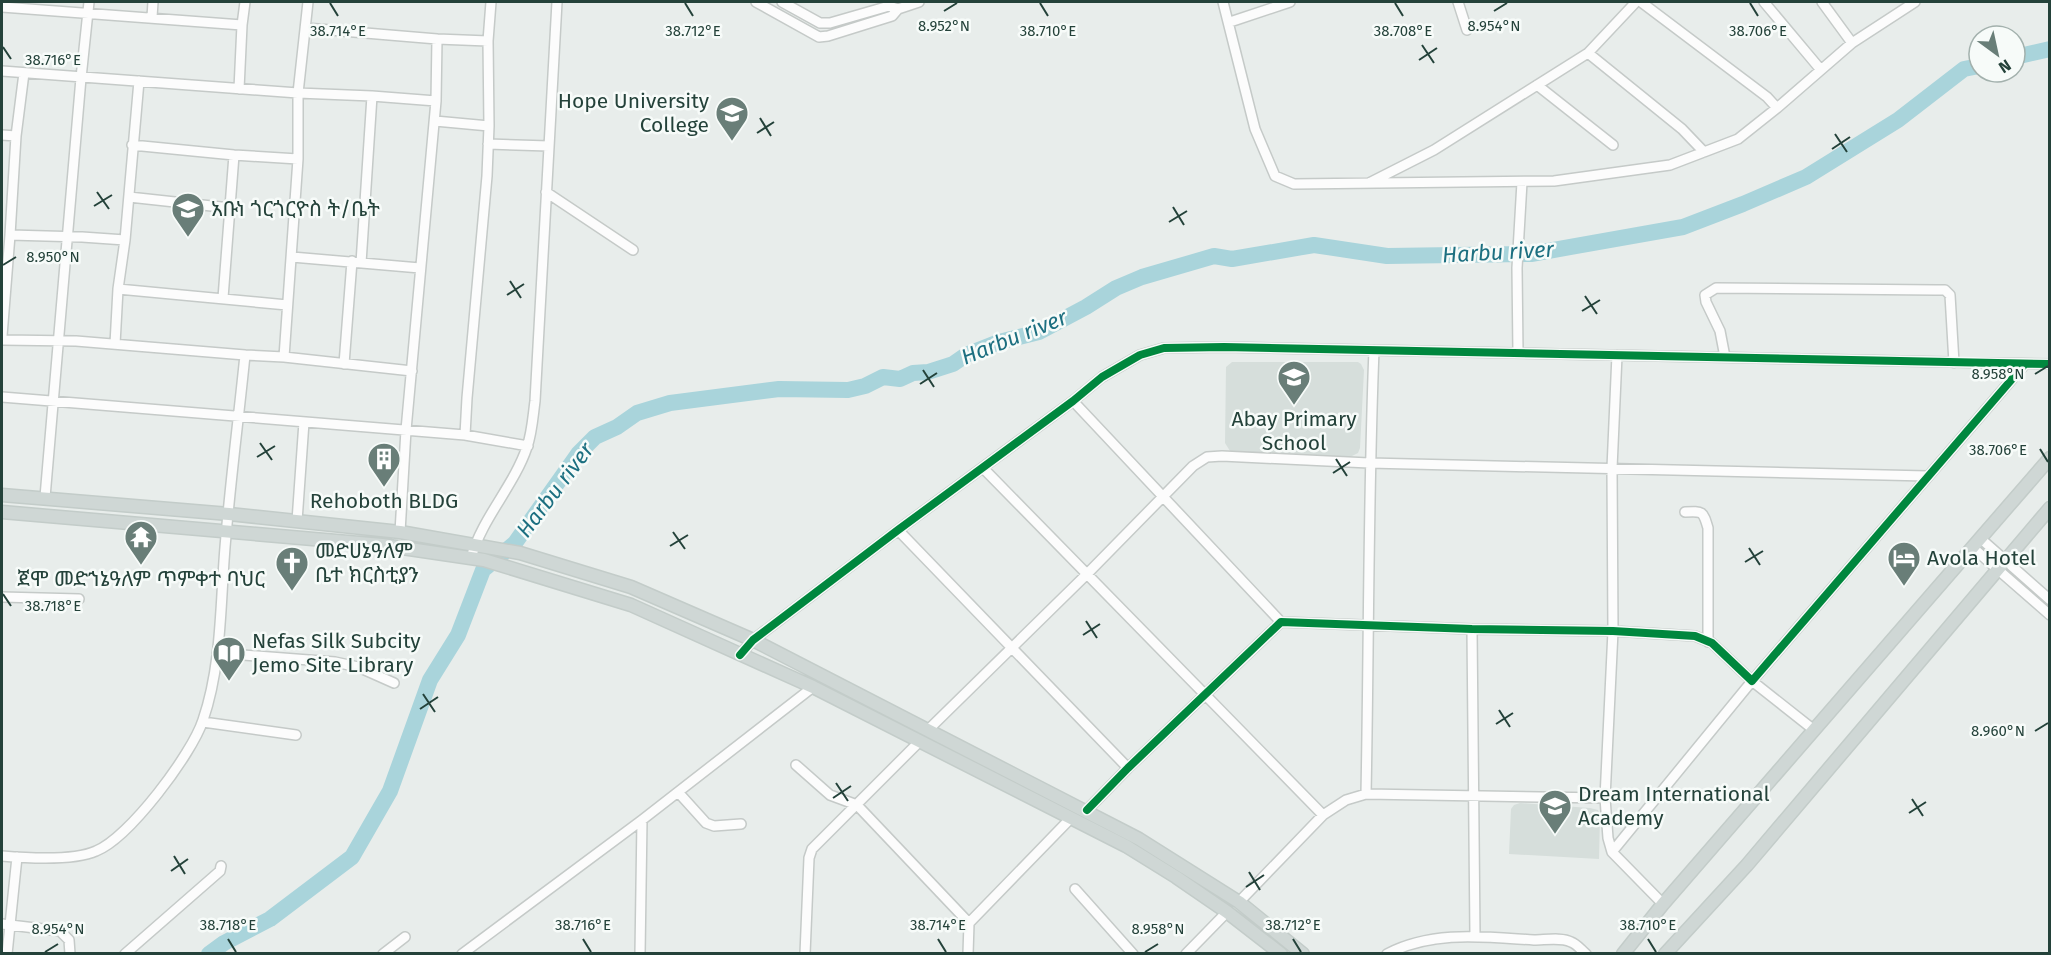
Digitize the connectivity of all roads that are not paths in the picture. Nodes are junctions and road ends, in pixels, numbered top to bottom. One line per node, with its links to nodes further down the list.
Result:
1 (89, 2): 21 (street)
2 (153, 2): 22 (street)
3 (245, 2): 24 (street)
4 (308, 2): 25 (street)
5 (491, 2): 28 (street)
6 (556, 2): 49 (street)
7 (756, 2): 20 (street)
8 (782, 2): 20 (street)
9 (916, 2): 20 (street)
10 (1223, 2): 23 (street)
11 (1290, 2): 23 (street)
12 (1458, 2): 26 (street)
13 (1636, 2): 30 (street)
14 (1641, 2): 41 (street)
15 (1764, 2): 31 (street)
16 (1822, 2): 29 (street)
17 (1915, 2): 29 (street)
18 (30, 5): 19 (street); 21 (street)
19 (2, 7)
20 (898, 9)
21 (89, 13): 22 (street); 34 (street)
22 (152, 17): 24 (street)
23 (1230, 22): 54 (street)
24 (242, 25): 37 (street)
25 (306, 28): 27 (street); 38 (street)
26 (1467, 30)
27 (436, 39): 28 (street); 40 (street)
28 (488, 41): 43 (street)
29 (1852, 43): 31 (street)
30 (1588, 53): 36 (street); 50 (street)
31 (1821, 70): 41 (street)
32 (2, 71): 33 (street)
33 (24, 73): 34 (street); 45 (street)
34 (81, 78): 35 (street); 59 (street)
35 (139, 81): 37 (street); 47 (street)
36 (1538, 85): 48 (street); 54 (street)
37 (239, 89): 38 (street)
38 (298, 93): 39 (street); 52 (street)
39 (372, 96): 40 (street); 63 (street)
40 (436, 101): 42 (street)
41 (1777, 108): 50 (street)
42 (435, 122): 43 (street); 64 (street)
43 (489, 126): 46 (street)
44 (2, 135): 45 (street)
45 (16, 136): 58 (street)
46 (488, 144): 49 (street); 88 (street)
47 (132, 145): 51 (street); 56 (street)
48 (1612, 145)
49 (549, 146): 55 (street)
50 (1704, 152): 53 (street)
51 (234, 156): 52 (street); 57 (street)
52 (298, 159): 62 (street)
53 (1522, 182): 54 (street); 72 (street)
54 (1367, 184)
55 (546, 192): 61 (street); 89 (street)
56 (129, 197): 57 (street); 60 (street)
57 (230, 208): 66 (street)
58 (10, 235): 59 (street); 68 (street)
59 (67, 237): 60 (street); 69 (street)
60 (125, 240): 65 (street)
61 (633, 250)
62 (292, 257): 63 (street); 67 (street)
63 (357, 262): 64 (street); 78 (street)
64 (420, 268): 81 (street)
65 (118, 289): 66 (street); 70 (street)
66 (223, 298): 67 (street)
67 (287, 305): 75 (street)
68 (2, 338): 69 (street)
69 (58, 342): 70 (street); 83 (street)
70 (115, 344): 73 (street)
71 (1374, 350): 72 (street); 84 (street); 91 (street)
72 (1518, 353): 74 (street)
73 (245, 355): 75 (street); 85 (street)
74 (1617, 355): 76 (street); 93 (street)
75 (284, 357): 78 (street)
76 (1725, 357): 77 (street); 77 (street)
77 (1954, 363): 79 (street)
78 (344, 364): 81 (street)
79 (2025, 364): 80 (street); 94 (street)
80 (2049, 364)
81 (412, 371): 87 (street)
82 (2, 397): 83 (street)
83 (53, 400): 85 (street); 96 (street)
84 (1073, 401): 92 (street); 97 (street)
85 (239, 417): 86 (street); 101 (street)
86 (304, 422): 87 (street); 102 (street)
87 (406, 430): 88 (street); 104 (street)
88 (465, 435): 89 (street)
89 (528, 446): 107 (street)
90 (2049, 458): 106 (main road)
91 (1369, 463): 93 (street); 97 (street); 115 (street)
92 (983, 468): 103 (street); 109 (street)
93 (1612, 468): 94 (street); 117 (street)
94 (1927, 476): 123 (street)
95 (2, 495): 96 (main road)
96 (45, 497): 101 (main road)
97 (1163, 497): 109 (street); 114 (street)
98 (2049, 508): 108 (main road)
99 (2, 512): 105 (main road)
100 (1685, 512): 119 (street)
101 (229, 514): 102 (main road); 105 (street)
102 (297, 521): 104 (main road)
103 (898, 530): 118 (street); 120 (street)
104 (400, 532): 107 (main road)
105 (226, 533): 107 (main road); 121 (street)
106 (1976, 543): 108 (street); 129 (main road)
107 (472, 552): 118 (main road); 122 (main road)
108 (2001, 564): 112 (street); 113 (street); 175 (main road)
109 (1088, 573): 120 (street); 126 (street)
110 (2, 597): 111 (street)
111 (79, 599)
112 (2049, 600)
113 (2049, 615)
114 (1281, 622): 115 (street); 126 (street)
115 (1370, 624): 116 (street); 136 (street)
116 (1472, 629): 117 (street); 137 (street)
117 (1613, 631): 119 (street); 138 (street)
118 (753, 640): 122 (street); 128 (main road)
119 (1708, 642): 123 (street)
120 (1011, 648): 128 (street); 133 (street)
121 (217, 653): 124 (street); 127 (street)
122 (740, 656): 125 (main road)
123 (1752, 681): 129 (street); 146 (street)
124 (394, 682)
125 (813, 687): 131 (main road); 135 (street)
126 (1204, 695): 133 (street); 142 (street)
127 (202, 723): 130 (street); 148 (street)
128 (928, 730): 134 (main road)
129 (1814, 730): 152 (main road)
130 (296, 735)
131 (919, 742): 139 (main road); 140 (street)
132 (796, 765): 140 (street)
133 (1128, 768): 141 (street)
134 (1040, 787): 139 (main road); 141 (main road)
135 (678, 792): 144 (street); 145 (street)
136 (1366, 794): 137 (street); 142 (street)
137 (1475, 796): 138 (street); 156 (street)
138 (1605, 798): 146 (street)
139 (1032, 799): 143 (main road)
140 (857, 805): 154 (street); 167 (street)
141 (1087, 810): 151 (main road)
142 (1323, 815): 151 (street)
143 (1070, 819): 153 (main road); 154 (street)
144 (642, 820): 158 (street); 166 (street)
145 (741, 824)
146 (1612, 852): 152 (street)
147 (2, 856): 148 (street)
148 (17, 857): 155 (street)
149 (221, 866): 162 (street)
150 (1076, 889): 169 (street)
151 (1239, 902): 171 (main road)
152 (1663, 904): 174 (main road)
153 (1227, 912): 159 (main road); 170 (street)
154 (969, 923): 168 (street)
155 (6, 924): 160 (street); 161 (street)
156 (1475, 936): 172 (street); 173 (street)
157 (405, 937): 163 (street)
158 (476, 943): 164 (street); 165 (street)
159 (1275, 952)
160 (7, 954)
161 (70, 954)
162 (125, 954)
163 (383, 954)
164 (462, 954)
165 (476, 954)
166 (640, 954)
167 (805, 954)
168 (968, 954)
169 (1133, 954)
170 (1186, 954)
171 (1303, 954)
172 (1387, 954)
173 (1586, 954)
174 (1623, 954)
175 (1665, 954)

